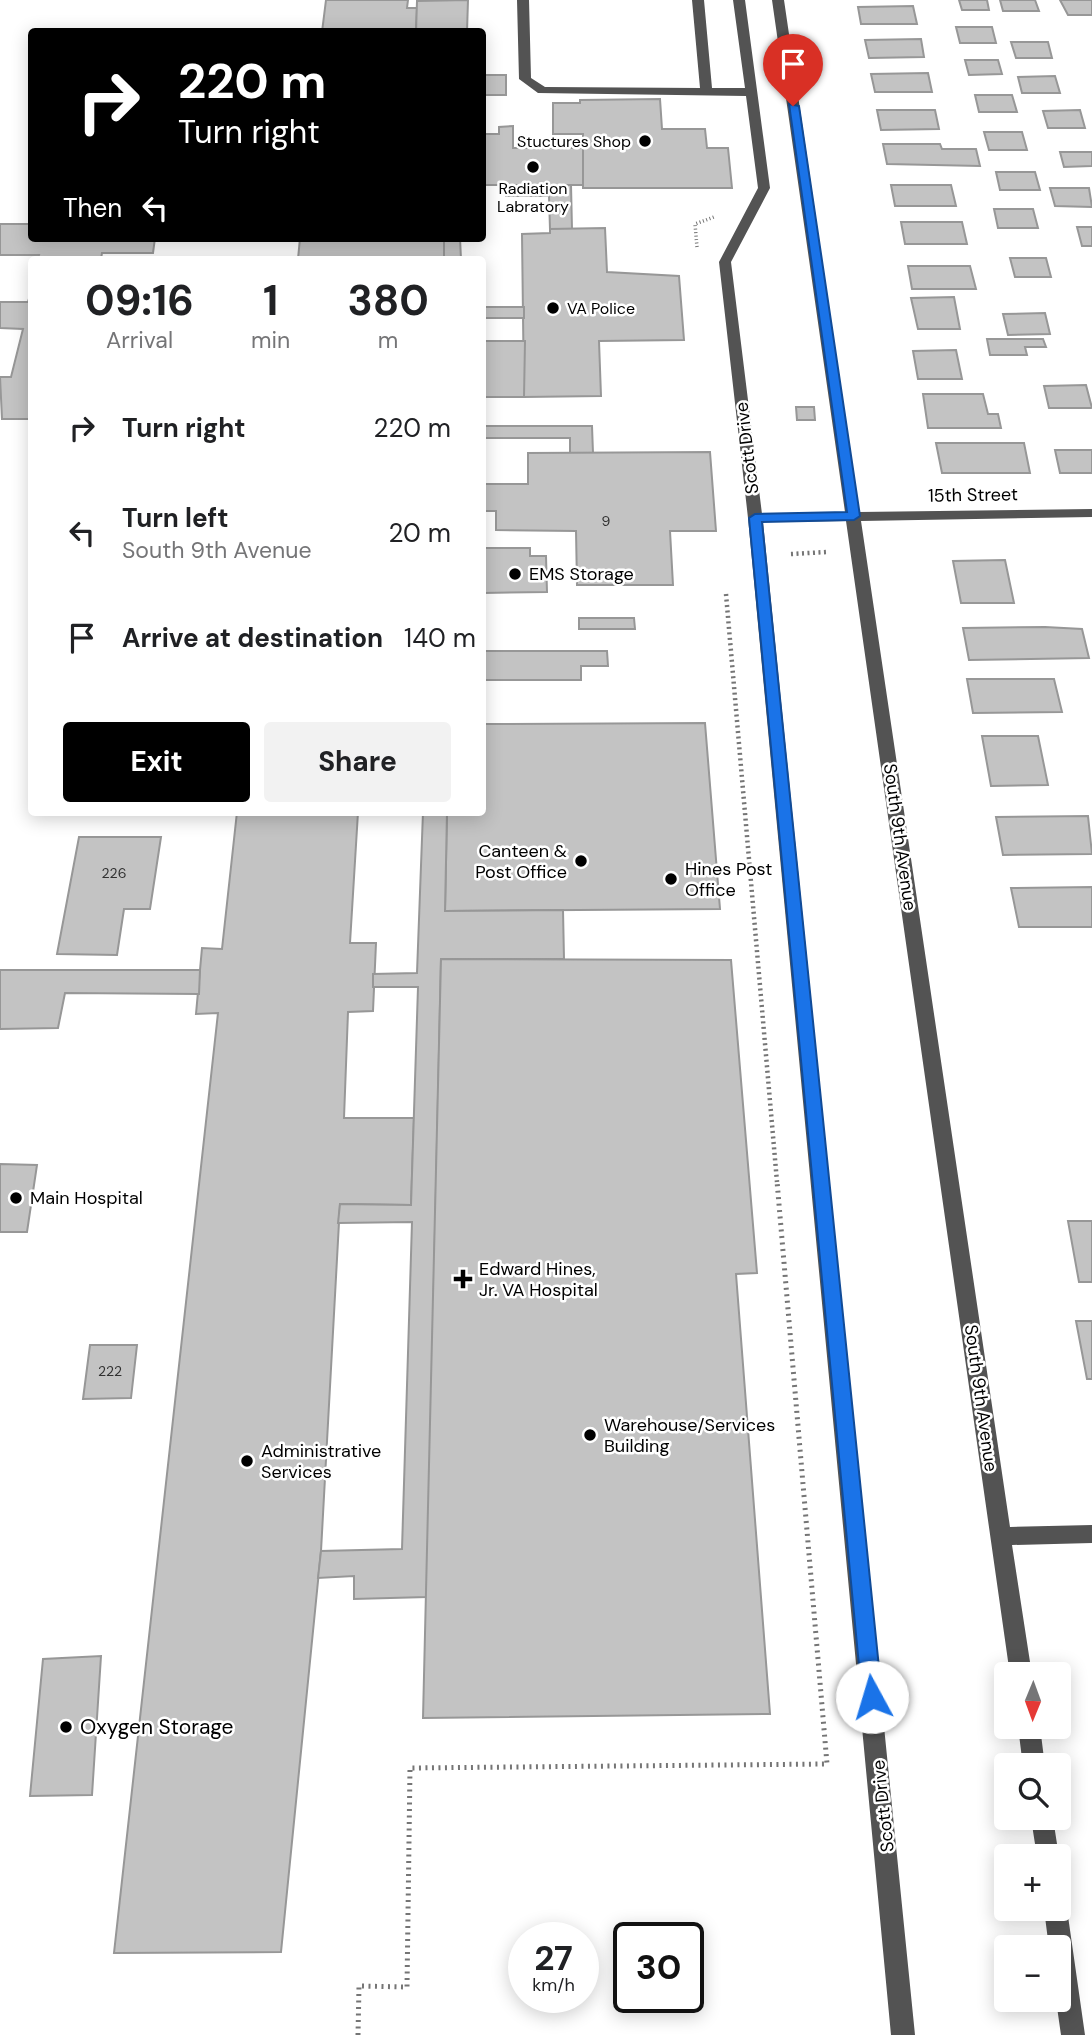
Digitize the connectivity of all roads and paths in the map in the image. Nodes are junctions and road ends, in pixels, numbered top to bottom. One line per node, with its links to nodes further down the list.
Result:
1 (523, 0): 5 (street)
2 (698, 0): 5 (street)
3 (739, 0): 6 (street, Scott Drive)
4 (778, 0): 10 (street, South 9th Avenue)
5 (706, 91): 6 (street)
6 (751, 92): 11 (street, Scott Drive)
7 (725, 213): 8 (path)
8 (697, 250)
9 (1092, 513): 10 (street, 15th Street)
10 (854, 516): 11 (street, 15th Street); 14 (street, South 9th Avenue)
11 (755, 518): 18 (street, Scott Drive)
12 (726, 584): 17 (path)
13 (1092, 1534): 14 (street)
14 (1001, 1536): 15 (street, South 9th Avenue)
15 (1019, 1662)
16 (1057, 1921): 19 (street)
17 (358, 2035)
18 (902, 2035)
19 (1073, 2035)

